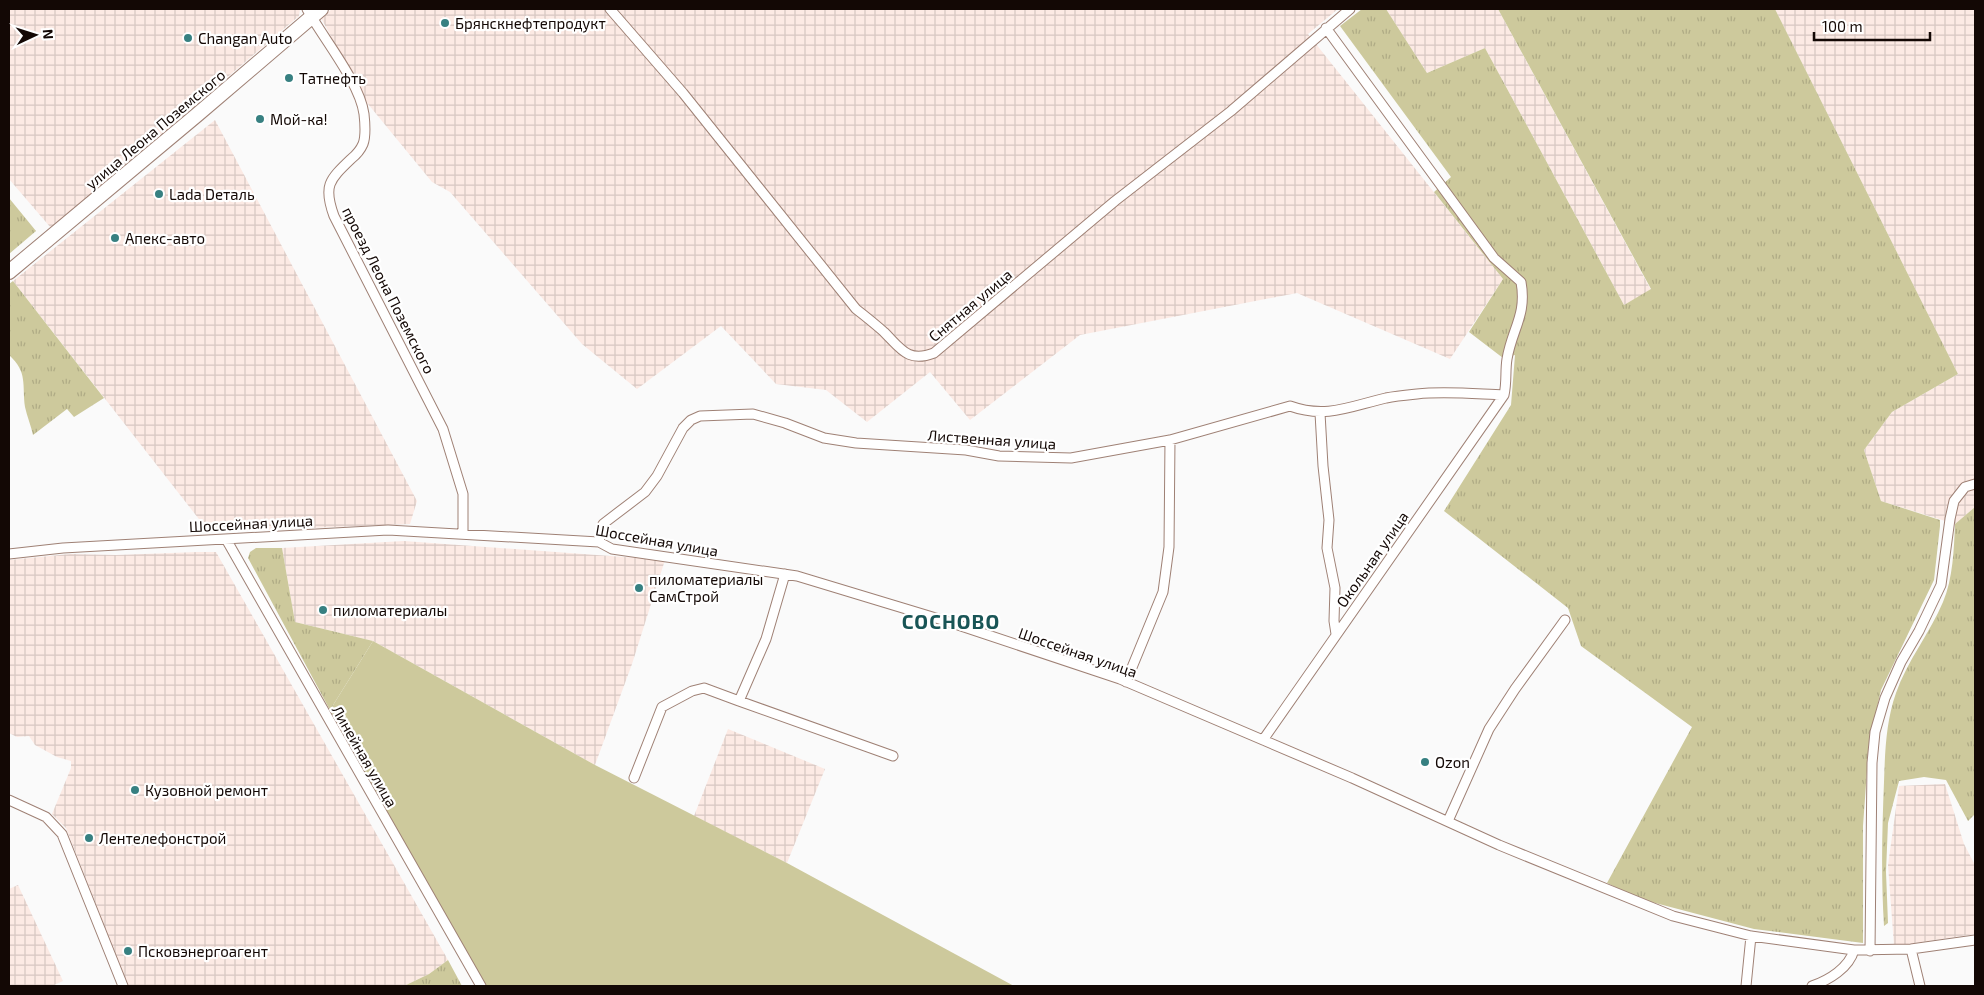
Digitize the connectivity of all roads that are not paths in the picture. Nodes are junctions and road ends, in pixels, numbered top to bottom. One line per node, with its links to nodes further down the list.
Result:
1 (610, 9): 4 (street, Снятная улица)
2 (1350, 9): 4 (street, Снятная улица)
3 (314, 11): 5 (main road, улица Леона Поземского); 10 (street, проезд Леона Поземского)
4 (1326, 28): 6 (street)
5 (9, 272)
6 (1504, 395): 7 (street, Лиственная улица); 16 (street, Окольная улица)
7 (1320, 413): 8 (street, Лиственная улица); 16 (street)
8 (1170, 440): 12 (street, Лиственная улица); 17 (street)
9 (1975, 484): 28 (street)
10 (462, 534): 11 (street, Шоссейная улица); 12 (street, Шоссейная улица)
11 (226, 539): 13 (street, Шоссейная улица); 30 (street, Линейная улица)
12 (599, 542): 14 (street, Шоссейная улица)
13 (9, 554)
14 (785, 574): 17 (street, Шоссейная улица); 18 (street)
15 (1565, 620): 23 (street)
16 (1336, 634): 19 (street, Окольная улица)
17 (1126, 682): 19 (street, Шоссейная улица)
18 (739, 700): 20 (street); 21 (street)
19 (1263, 740): 23 (street, Шоссейная улица)
20 (893, 756)
21 (634, 778)
22 (9, 800): 29 (street)
23 (1448, 821): 24 (street, Шоссейная улица)
24 (1751, 936): 27 (street, Шоссейная улица); 31 (street)
25 (1975, 940): 26 (street, Шоссейная улица)
26 (1911, 949): 28 (street, Шоссейная улица); 33 (street)
27 (1854, 950): 28 (street, Шоссейная улица); 32 (street)
28 (1870, 951)
29 (123, 986)
30 (481, 986)
31 (1746, 986)
32 (1812, 986)
33 (1920, 986)

